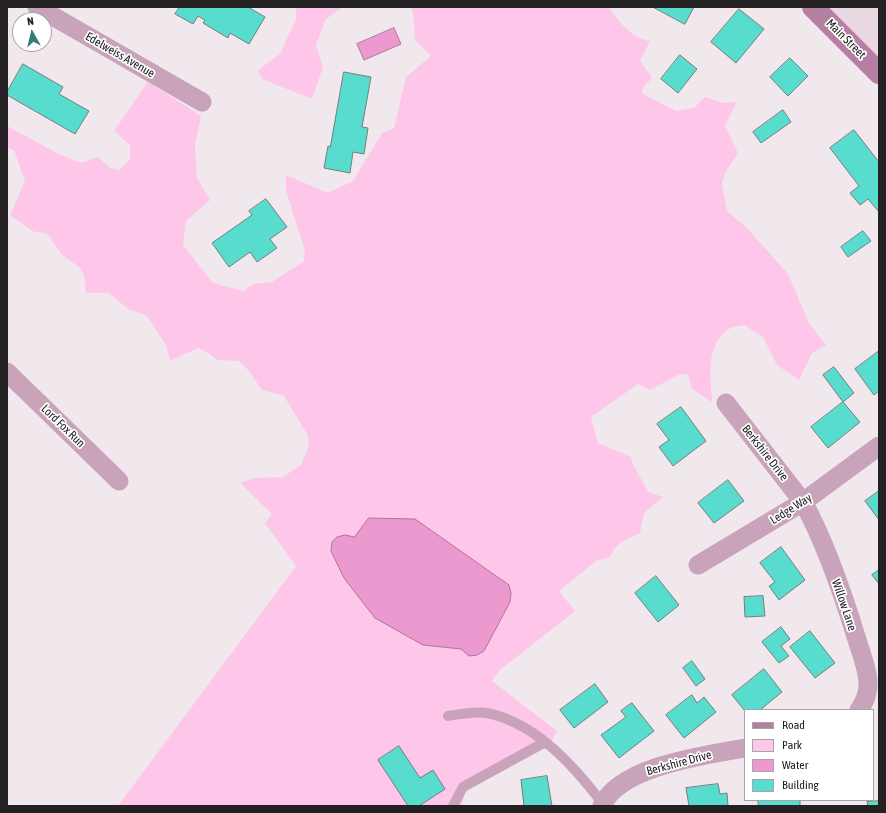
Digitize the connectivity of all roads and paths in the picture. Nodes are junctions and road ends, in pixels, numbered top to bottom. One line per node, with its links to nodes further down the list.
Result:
1 (37, 7): 4 (street, Edelweiss Avenue)
2 (813, 7): 3 (street, Main Street)
3 (879, 73)
4 (202, 102)
5 (7, 372): 8 (street, Lord Fox Run)
6 (726, 403): 9 (street, Berkshire Drive)
7 (879, 446): 9 (street, Ledge Way)
8 (119, 481)
9 (803, 502): 10 (street, Ledge Way); 11 (street, Willow Lane)
10 (698, 565)
11 (868, 703)
12 (448, 716): 13 (lane)
13 (544, 742): 15 (lane); 16 (lane)
14 (744, 748): 15 (street, Berkshire Drive)
15 (603, 805)
16 (454, 806)

